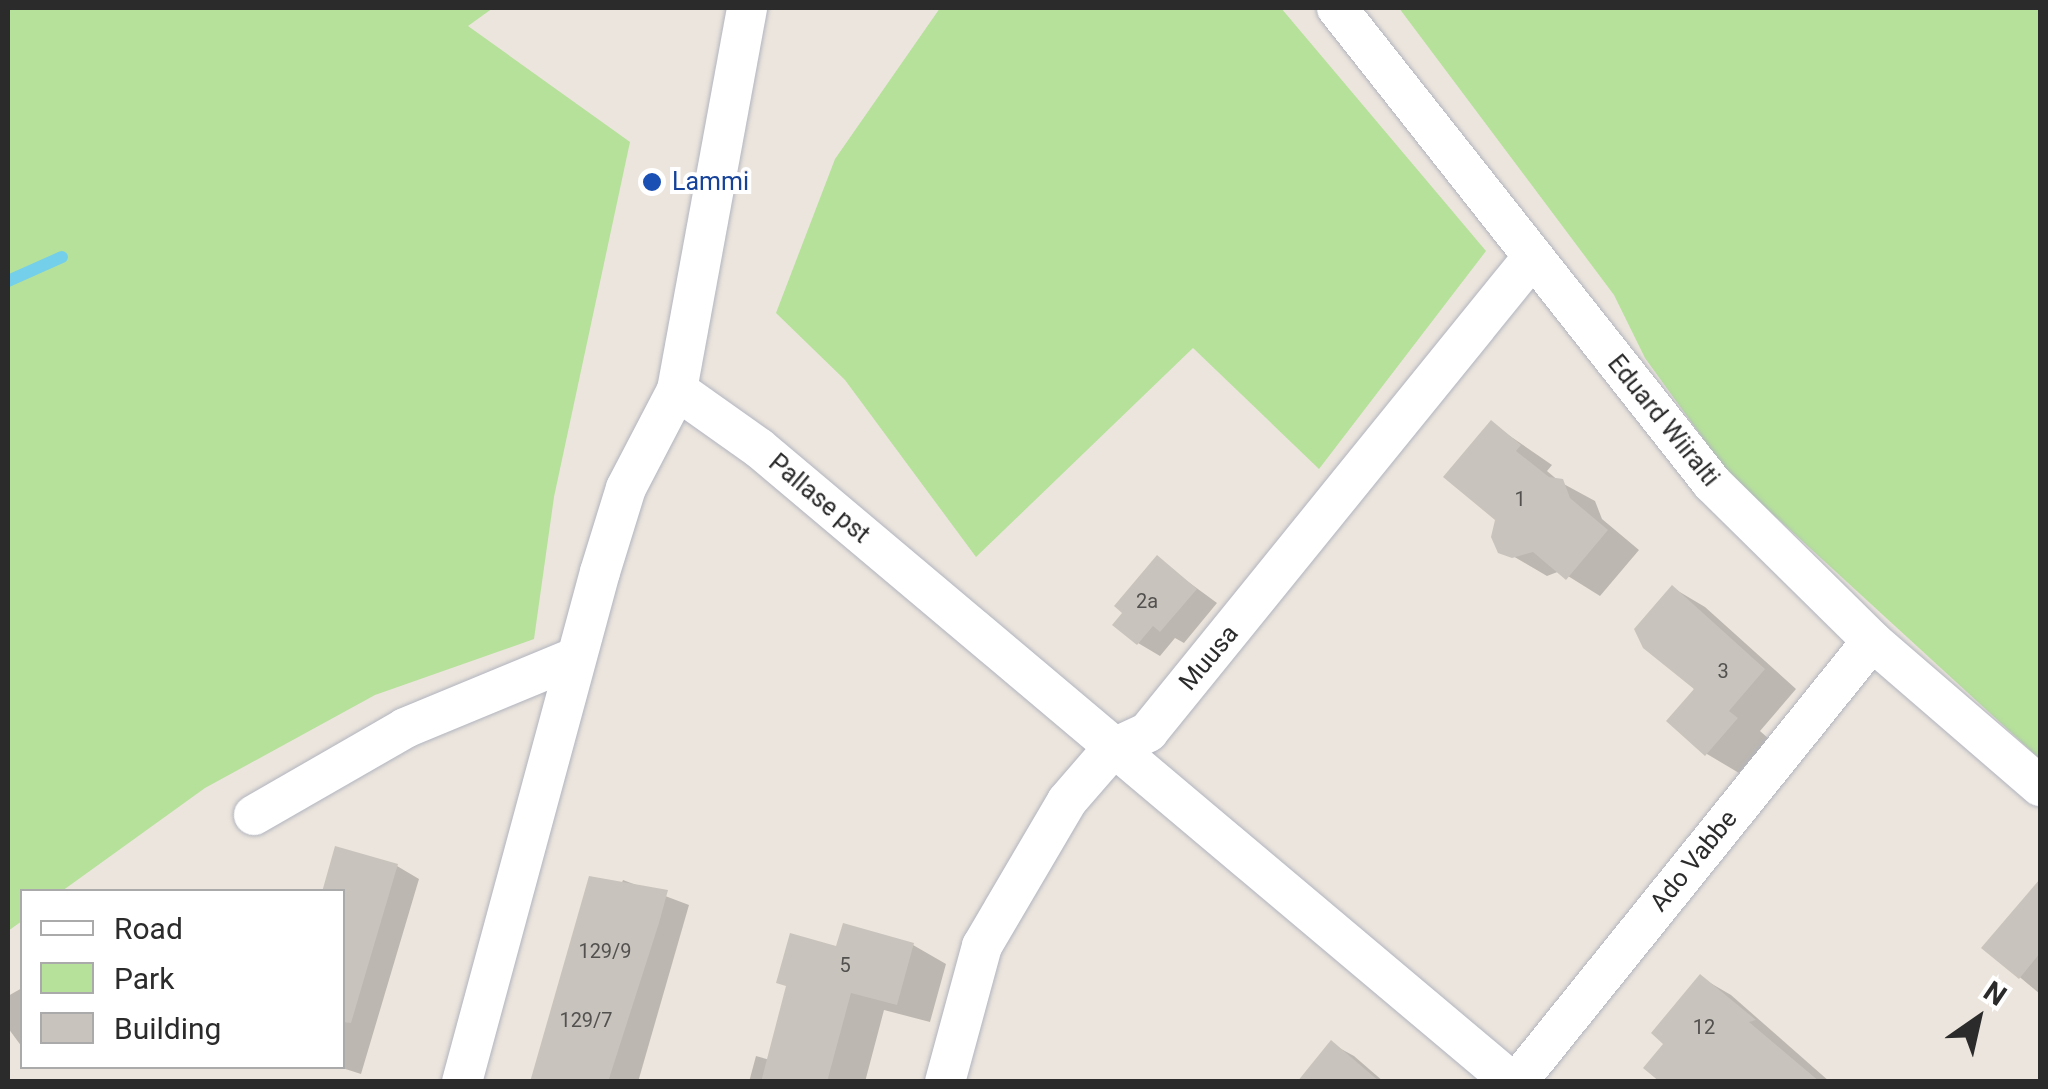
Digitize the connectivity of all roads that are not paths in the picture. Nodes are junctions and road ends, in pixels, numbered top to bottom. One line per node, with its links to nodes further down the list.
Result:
1 (747, 8): 4 (street)
2 (1337, 8): 3 (street, Eduard Wiiralti)
3 (1532, 258): 5 (street, Eduard Wiiralti); 7 (street, Muusa)
4 (677, 390): 6 (street); 7 (street, Pallase pst)
5 (1872, 641): 8 (street, Eduard Wiiralti); 12 (street, Ado Vabbe)
6 (576, 657): 9 (street); 10 (street)
7 (1112, 749): 11 (street, Muusa); 12 (street, Pallase pst)
8 (2040, 786)
9 (254, 816)
10 (462, 1082)
11 (945, 1082)
12 (1514, 1082)

